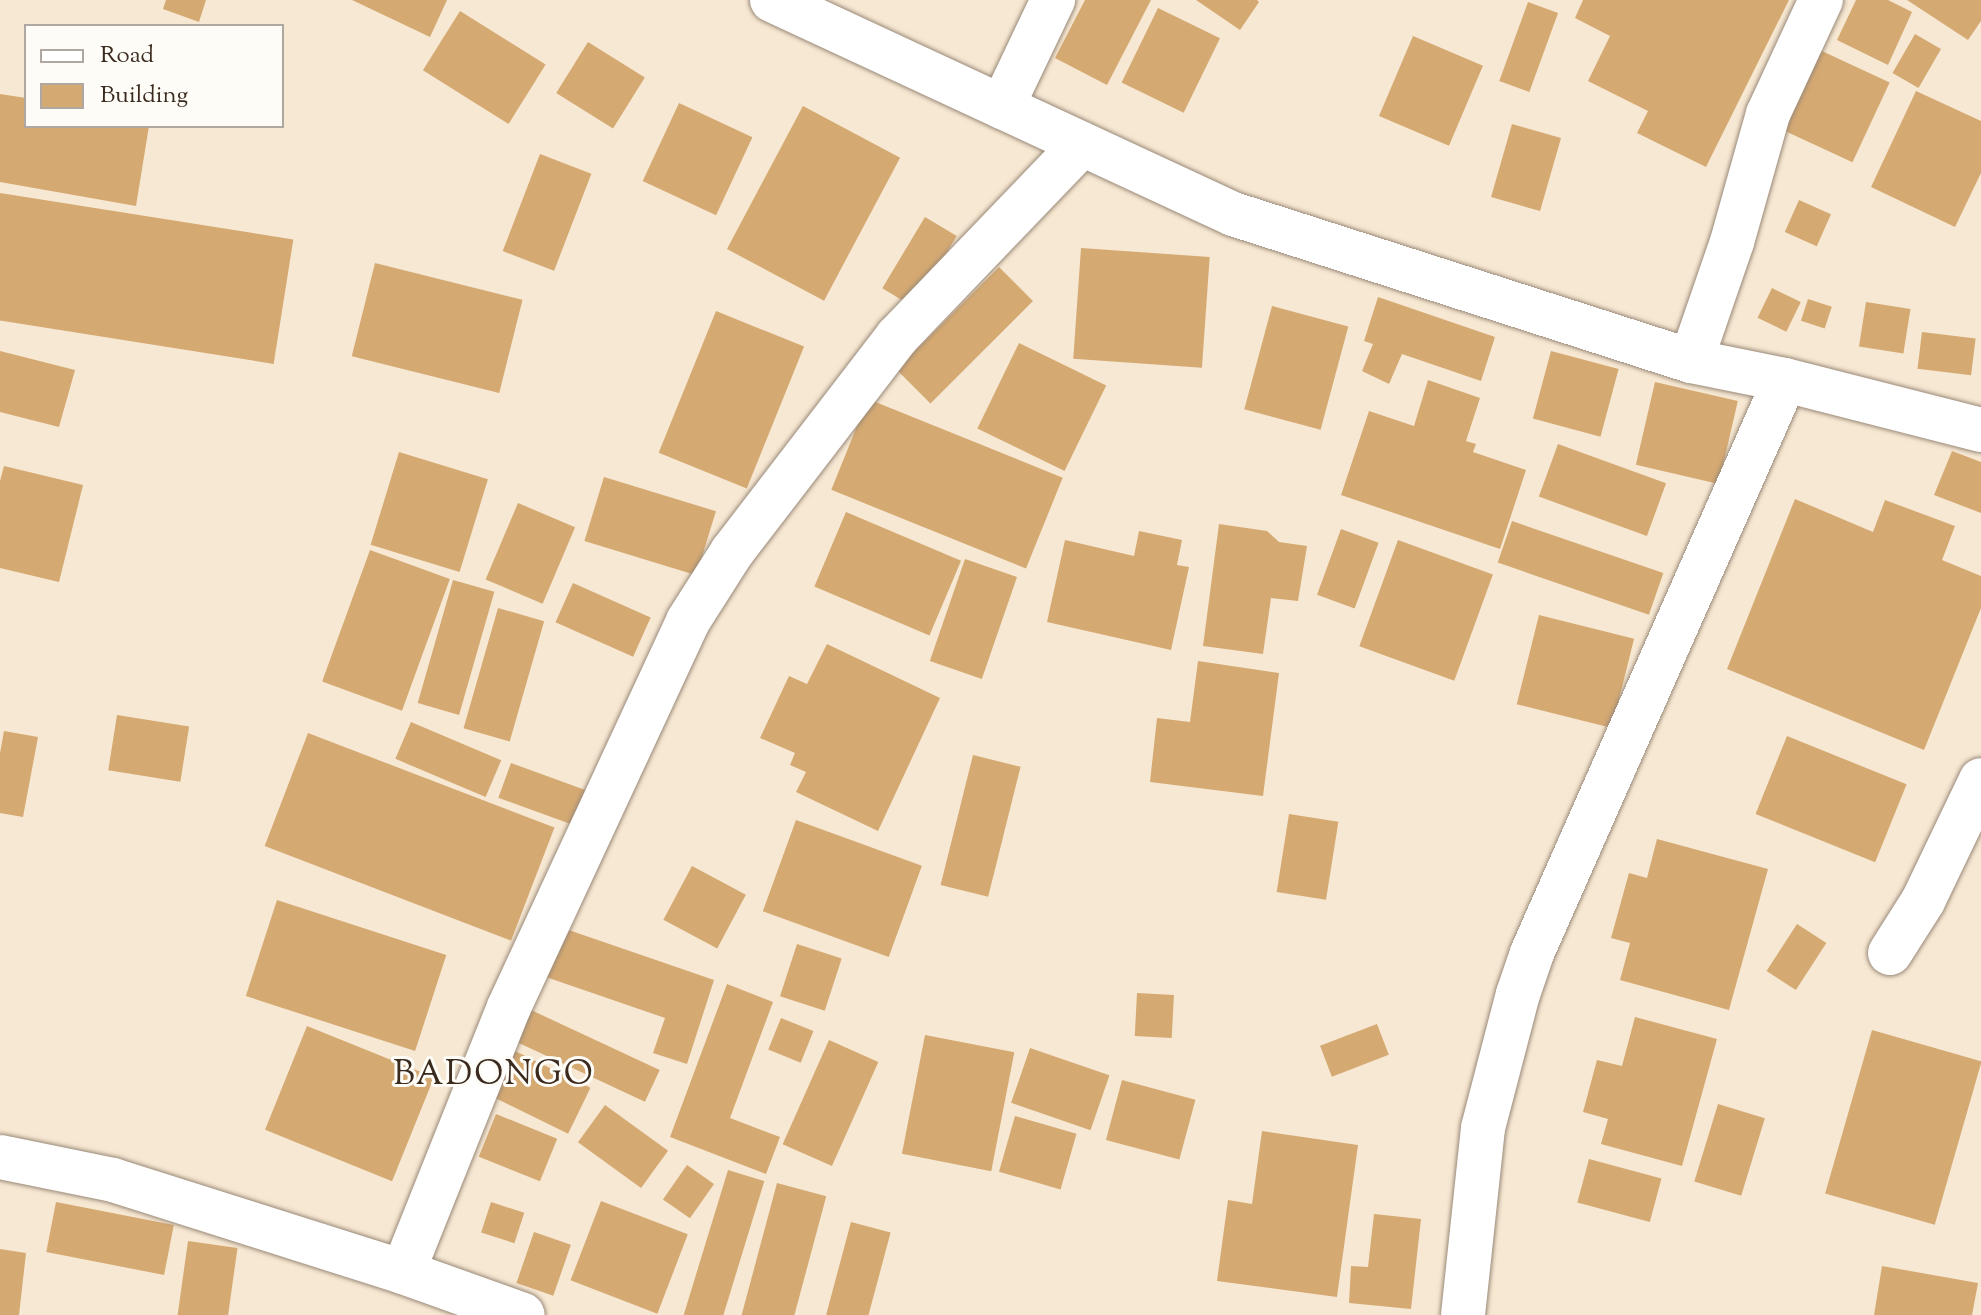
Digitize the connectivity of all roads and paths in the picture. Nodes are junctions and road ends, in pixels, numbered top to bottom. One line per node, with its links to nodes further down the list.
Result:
1 (772, 0): 4 (street)
2 (1053, 0): 4 (street)
3 (1821, 0): 6 (street)
4 (1002, 107): 5 (street)
5 (1082, 144): 6 (street); 12 (street)
6 (1691, 361): 7 (street)
7 (1785, 380): 8 (street); 14 (street)
8 (1981, 430)
9 (1981, 780): 10 (street)
10 (1890, 953)
11 (0, 1157): 12 (street)
12 (403, 1272): 13 (street)
13 (523, 1315)
14 (1463, 1315)

